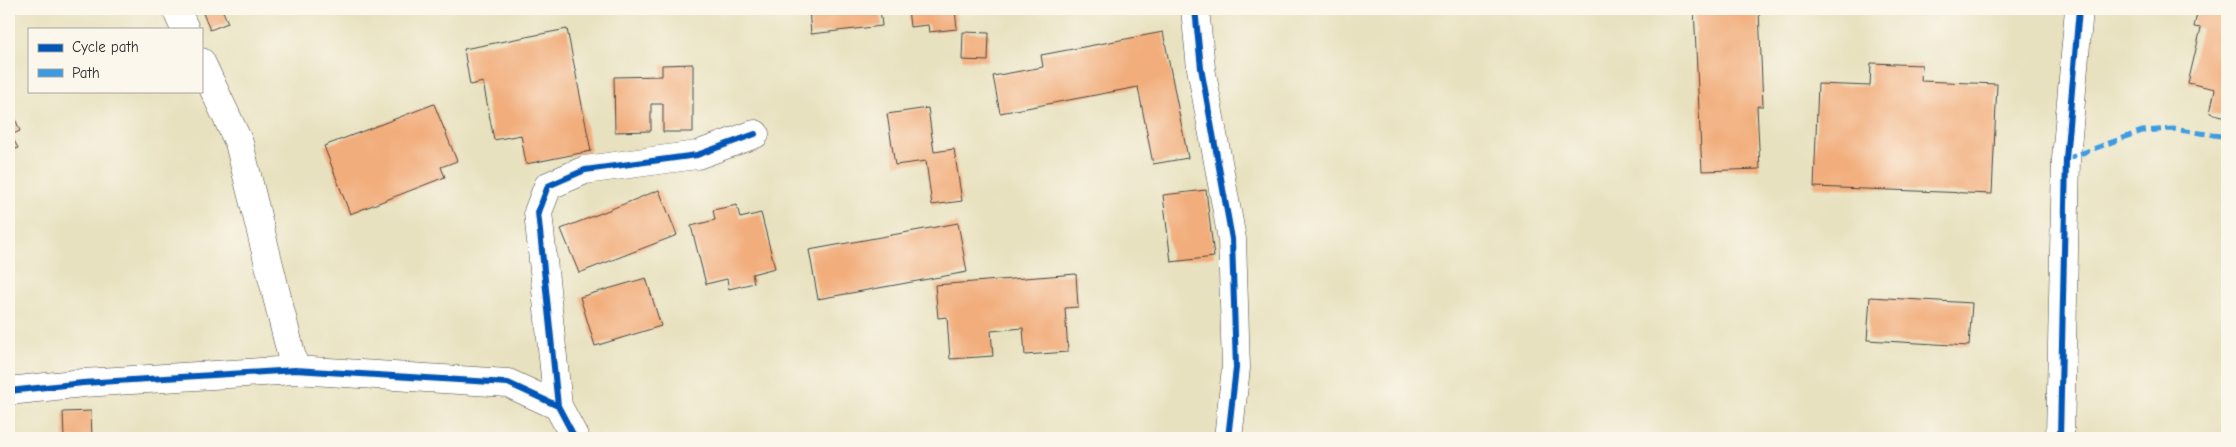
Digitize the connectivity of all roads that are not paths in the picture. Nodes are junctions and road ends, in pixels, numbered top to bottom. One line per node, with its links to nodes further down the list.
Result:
1 (176, 9): 4 (street)
2 (1195, 9): 11 (street)
3 (2079, 9): 12 (street)
4 (185, 28)
5 (202, 64): 7 (street)
6 (755, 134): 9 (street)
7 (295, 370): 8 (street); 9 (street)
8 (9, 391)
9 (558, 406): 10 (street)
10 (575, 438)
11 (1228, 438)
12 (2060, 438)

